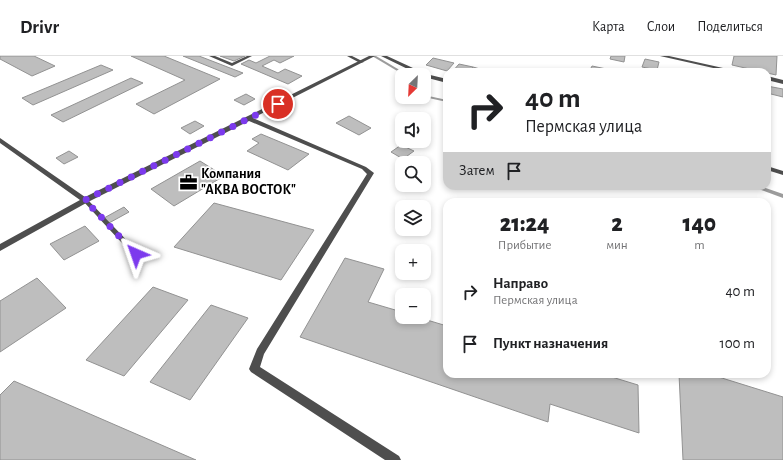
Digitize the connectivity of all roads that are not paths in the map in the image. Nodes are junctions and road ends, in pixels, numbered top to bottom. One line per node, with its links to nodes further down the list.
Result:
1 (211, 56): 2 (lane)
2 (250, 56)
3 (349, 56): 7 (lane)
4 (373, 56): 7 (street)
5 (383, 56): 8 (street)
6 (662, 56): 9 (street)
7 (362, 62): 14 (street)
8 (409, 68)
9 (719, 68)
10 (431, 77): 12 (street)
11 (771, 79): 13 (street)
12 (443, 81)
13 (783, 82)
14 (250, 119): 18 (street); 21 (street)
15 (0, 140): 18 (street)
16 (771, 169): 17 (street)
17 (783, 173)
18 (85, 200): 19 (street); 20 (lane)
19 (0, 248)
20 (136, 254)
21 (395, 460)

